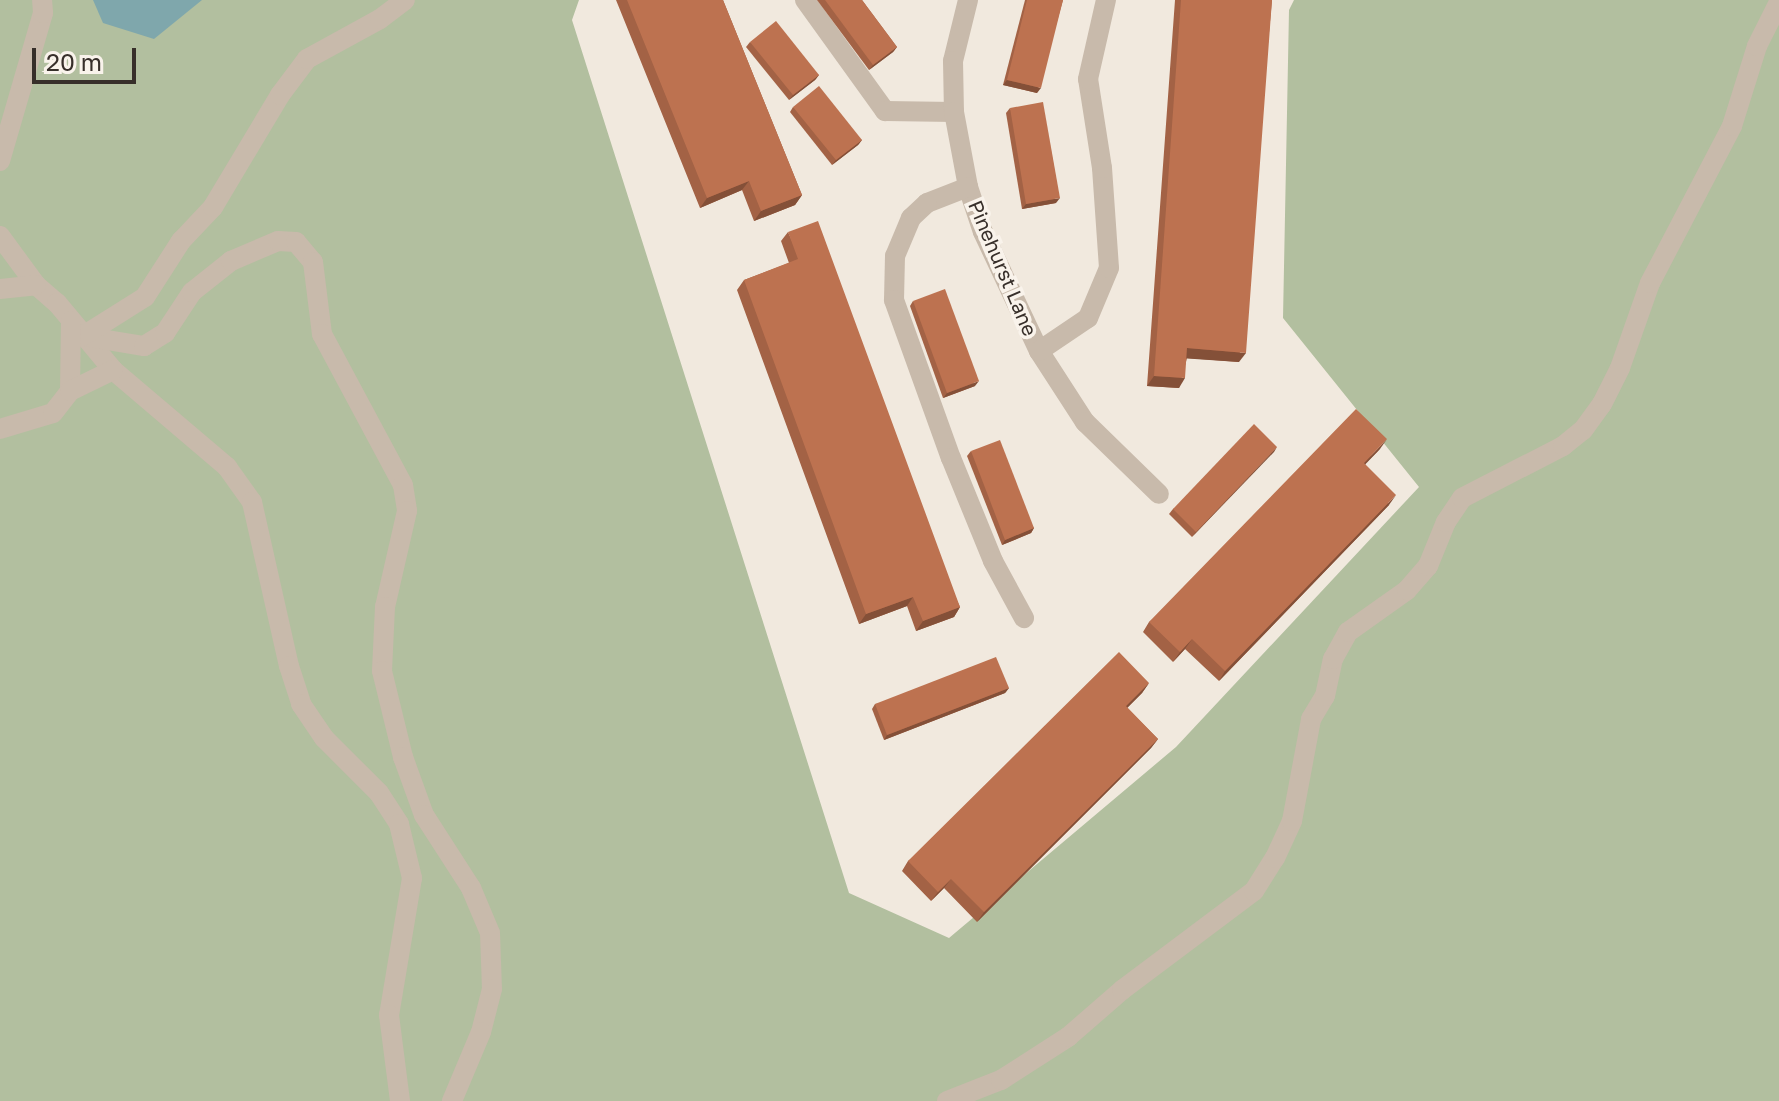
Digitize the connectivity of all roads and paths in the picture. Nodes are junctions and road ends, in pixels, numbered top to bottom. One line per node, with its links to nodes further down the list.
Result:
1 (42, 0): 8 (street)
2 (405, 0): 13 (street)
3 (805, 0): 7 (street)
4 (968, 0): 7 (street, Pinehurst Lane)
5 (1106, 0): 14 (street)
6 (1779, 2): 22 (street)
7 (954, 112): 9 (street, Pinehurst Lane)
8 (0, 161)
9 (968, 187): 14 (street, Pinehurst Lane); 19 (street)
10 (0, 236): 11 (street)
11 (36, 285): 12 (street); 13 (street)
12 (0, 289)
13 (77, 328): 15 (street); 16 (street); 21 (street)
14 (1039, 351): 18 (street, Pinehurst Lane)
15 (113, 370): 16 (street); 20 (street)
16 (70, 391): 17 (street)
17 (0, 429)
18 (1159, 494)
19 (1024, 618)
20 (400, 1101)
21 (452, 1101)
22 (947, 1101)

